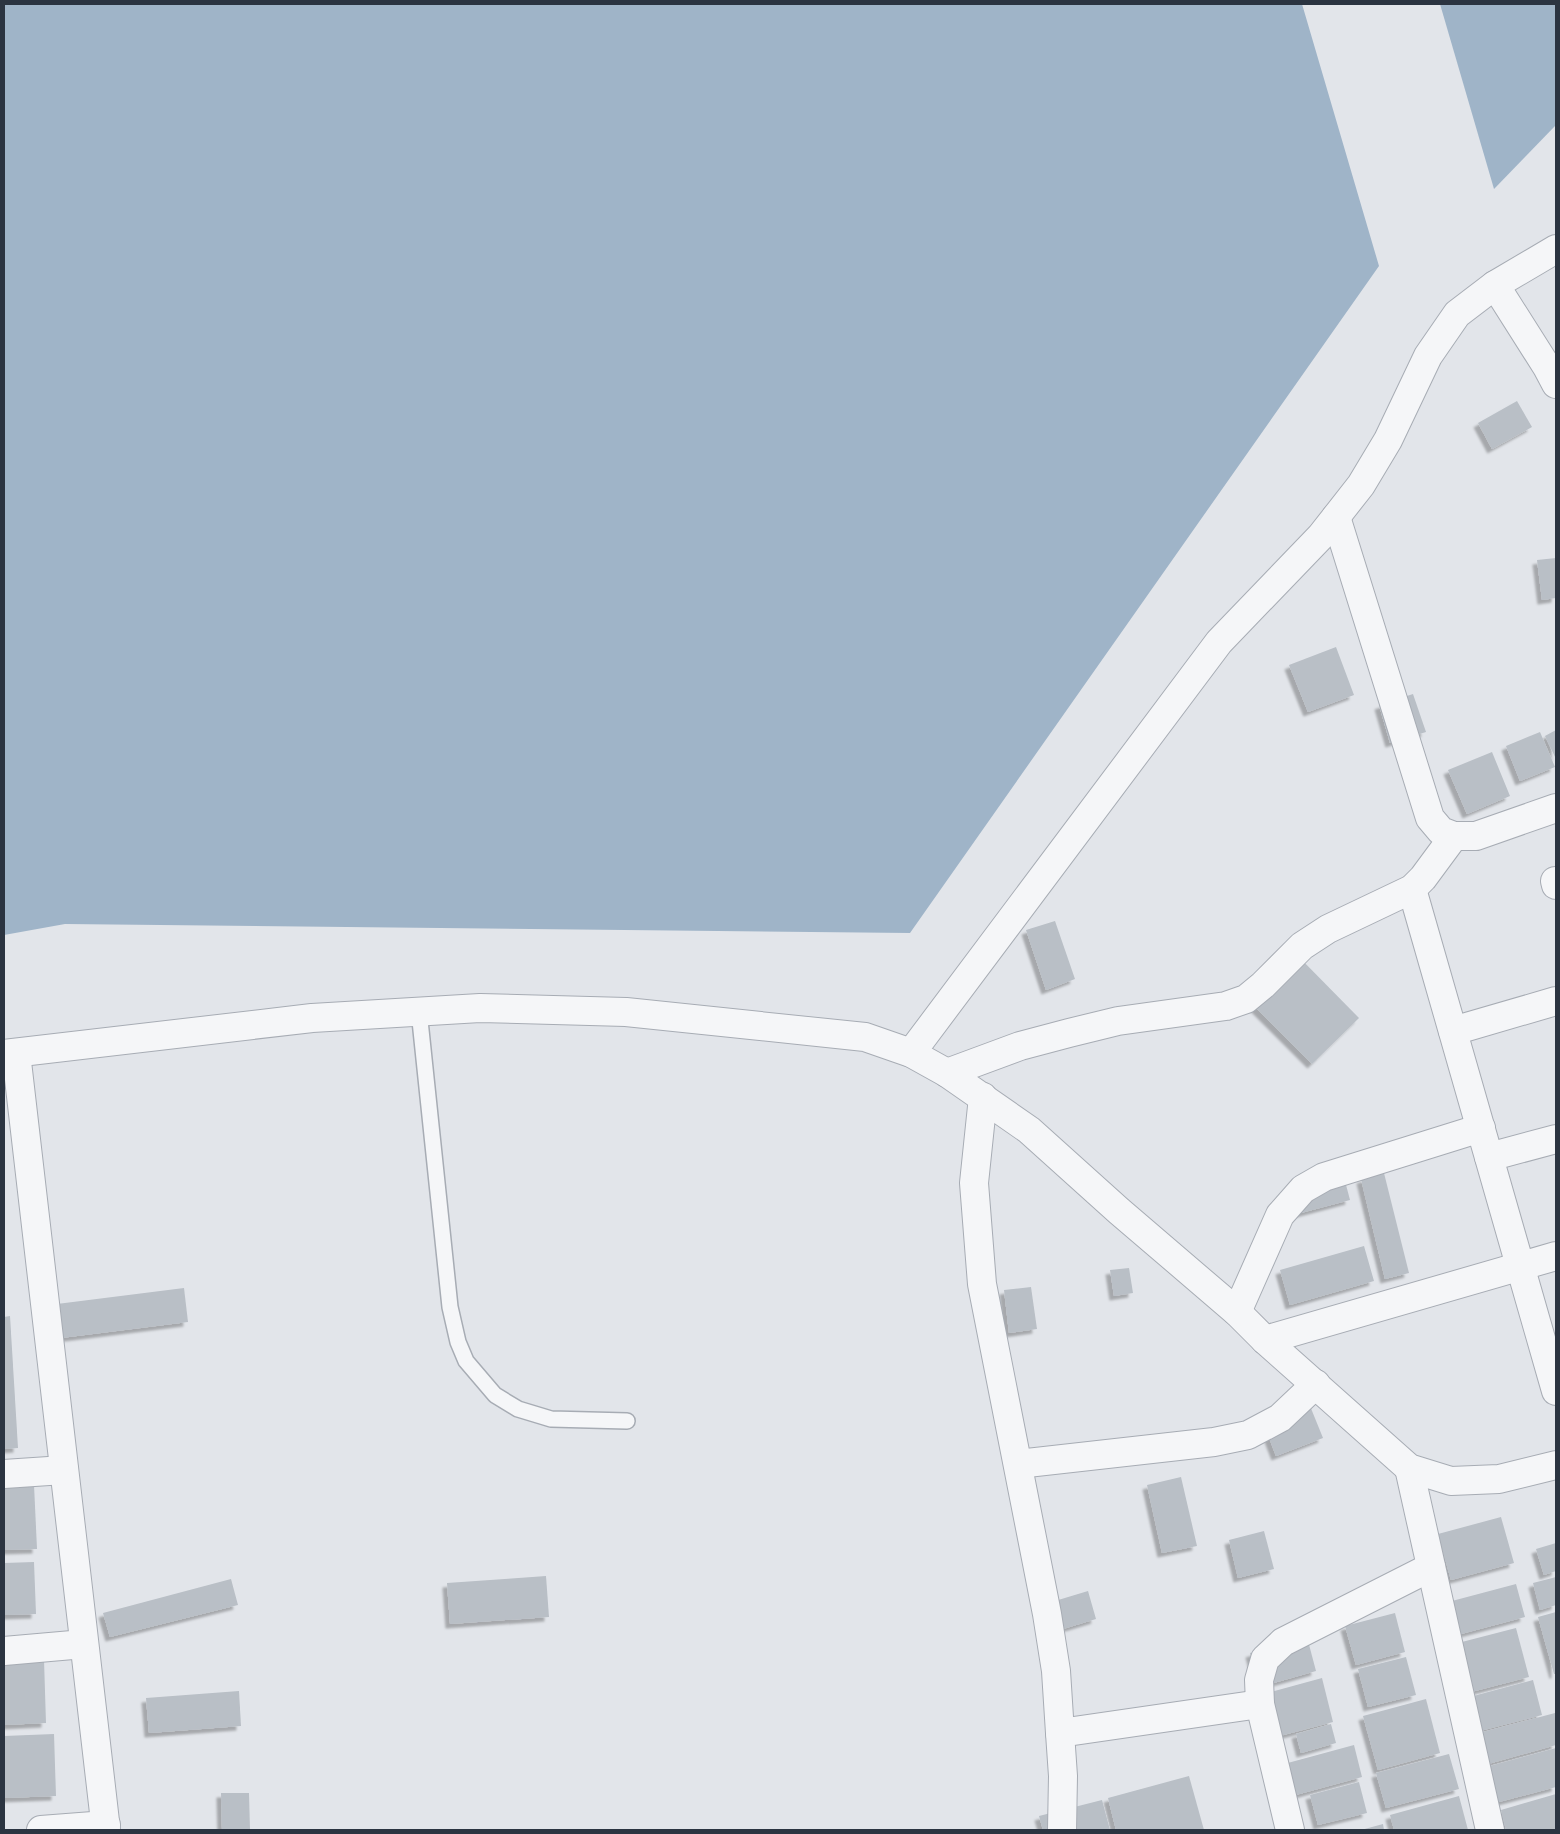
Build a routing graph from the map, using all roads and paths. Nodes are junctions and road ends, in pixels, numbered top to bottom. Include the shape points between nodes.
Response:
1 (1556, 249) edge
2 (1495, 286) junction
3 (1556, 384) edge
4 (1336, 517) junction
5 (1556, 808) edge
6 (1454, 836) junction
7 (1412, 889) junction
8 (1556, 1001) edge
9 (419, 1011) junction
10 (1453, 1031) junction
11 (911, 1053) junction
12 (10, 1054) edge
13 (947, 1074) junction
14 (983, 1097) junction
15 (1481, 1128) junction
16 (1556, 1139) edge
17 (1489, 1157) junction
18 (1556, 1256) edge
19 (1521, 1266) junction
20 (1237, 1312) junction
21 (1265, 1340) junction
22 (1316, 1384) junction
23 (1556, 1391) edge
24 (627, 1421) dead end
25 (1018, 1464) junction
26 (1556, 1465) edge
27 (1409, 1468) junction
28 (64, 1470) junction
29 (4, 1474) edge
30 (1431, 1567) junction
31 (84, 1644) junction
32 (4, 1651) edge
33 (1260, 1704) junction
34 (1060, 1733) junction
35 (106, 1827) edge
36 (41, 1830) edge
37 (1062, 1830) edge
38 (1290, 1830) edge
39 (1490, 1830) edge

1 - 2 street
2 - 3 street
2 - 4 street via 1457,314 1428,356 1388,440 1361,485
4 - 6 street via 1430,818 1441,831
4 - 11 street via 1219,642
5 - 6 street via 1476,836
6 - 7 street
7 - 10 street
7 - 13 street via 1328,929 1302,946 1246,999 1226,1006 1118,1021 1069,1033 1020,1046
8 - 10 street
9 - 11 street via 480,1008 626,1012 865,1037
9 - 12 street via 312,1018
9 - 24 lane via 450,1307 466,1361 495,1395 518,1409 551,1419
10 - 15 street
11 - 13 street
12 - 28 street
13 - 14 street
14 - 20 street via 1029,1130
14 - 25 street via 974,1183 977,1234 982,1284
15 - 17 street
15 - 20 street via 1324,1177 1303,1189 1280,1215
16 - 17 street
17 - 19 street
18 - 19 street
19 - 21 street
19 - 23 street
20 - 21 street
21 - 22 street
22 - 25 street via 1280,1418 1248,1434 1214,1442
22 - 27 street
25 - 34 street via 1056,1671
26 - 27 street via 1499,1479 1451,1481
27 - 30 street
28 - 29 street
28 - 31 street
30 - 33 street via 1282,1642 1265,1659 1258,1680
30 - 39 street
31 - 32 street
31 - 35 street
33 - 34 street
33 - 38 street
34 - 37 street
35 - 36 street

